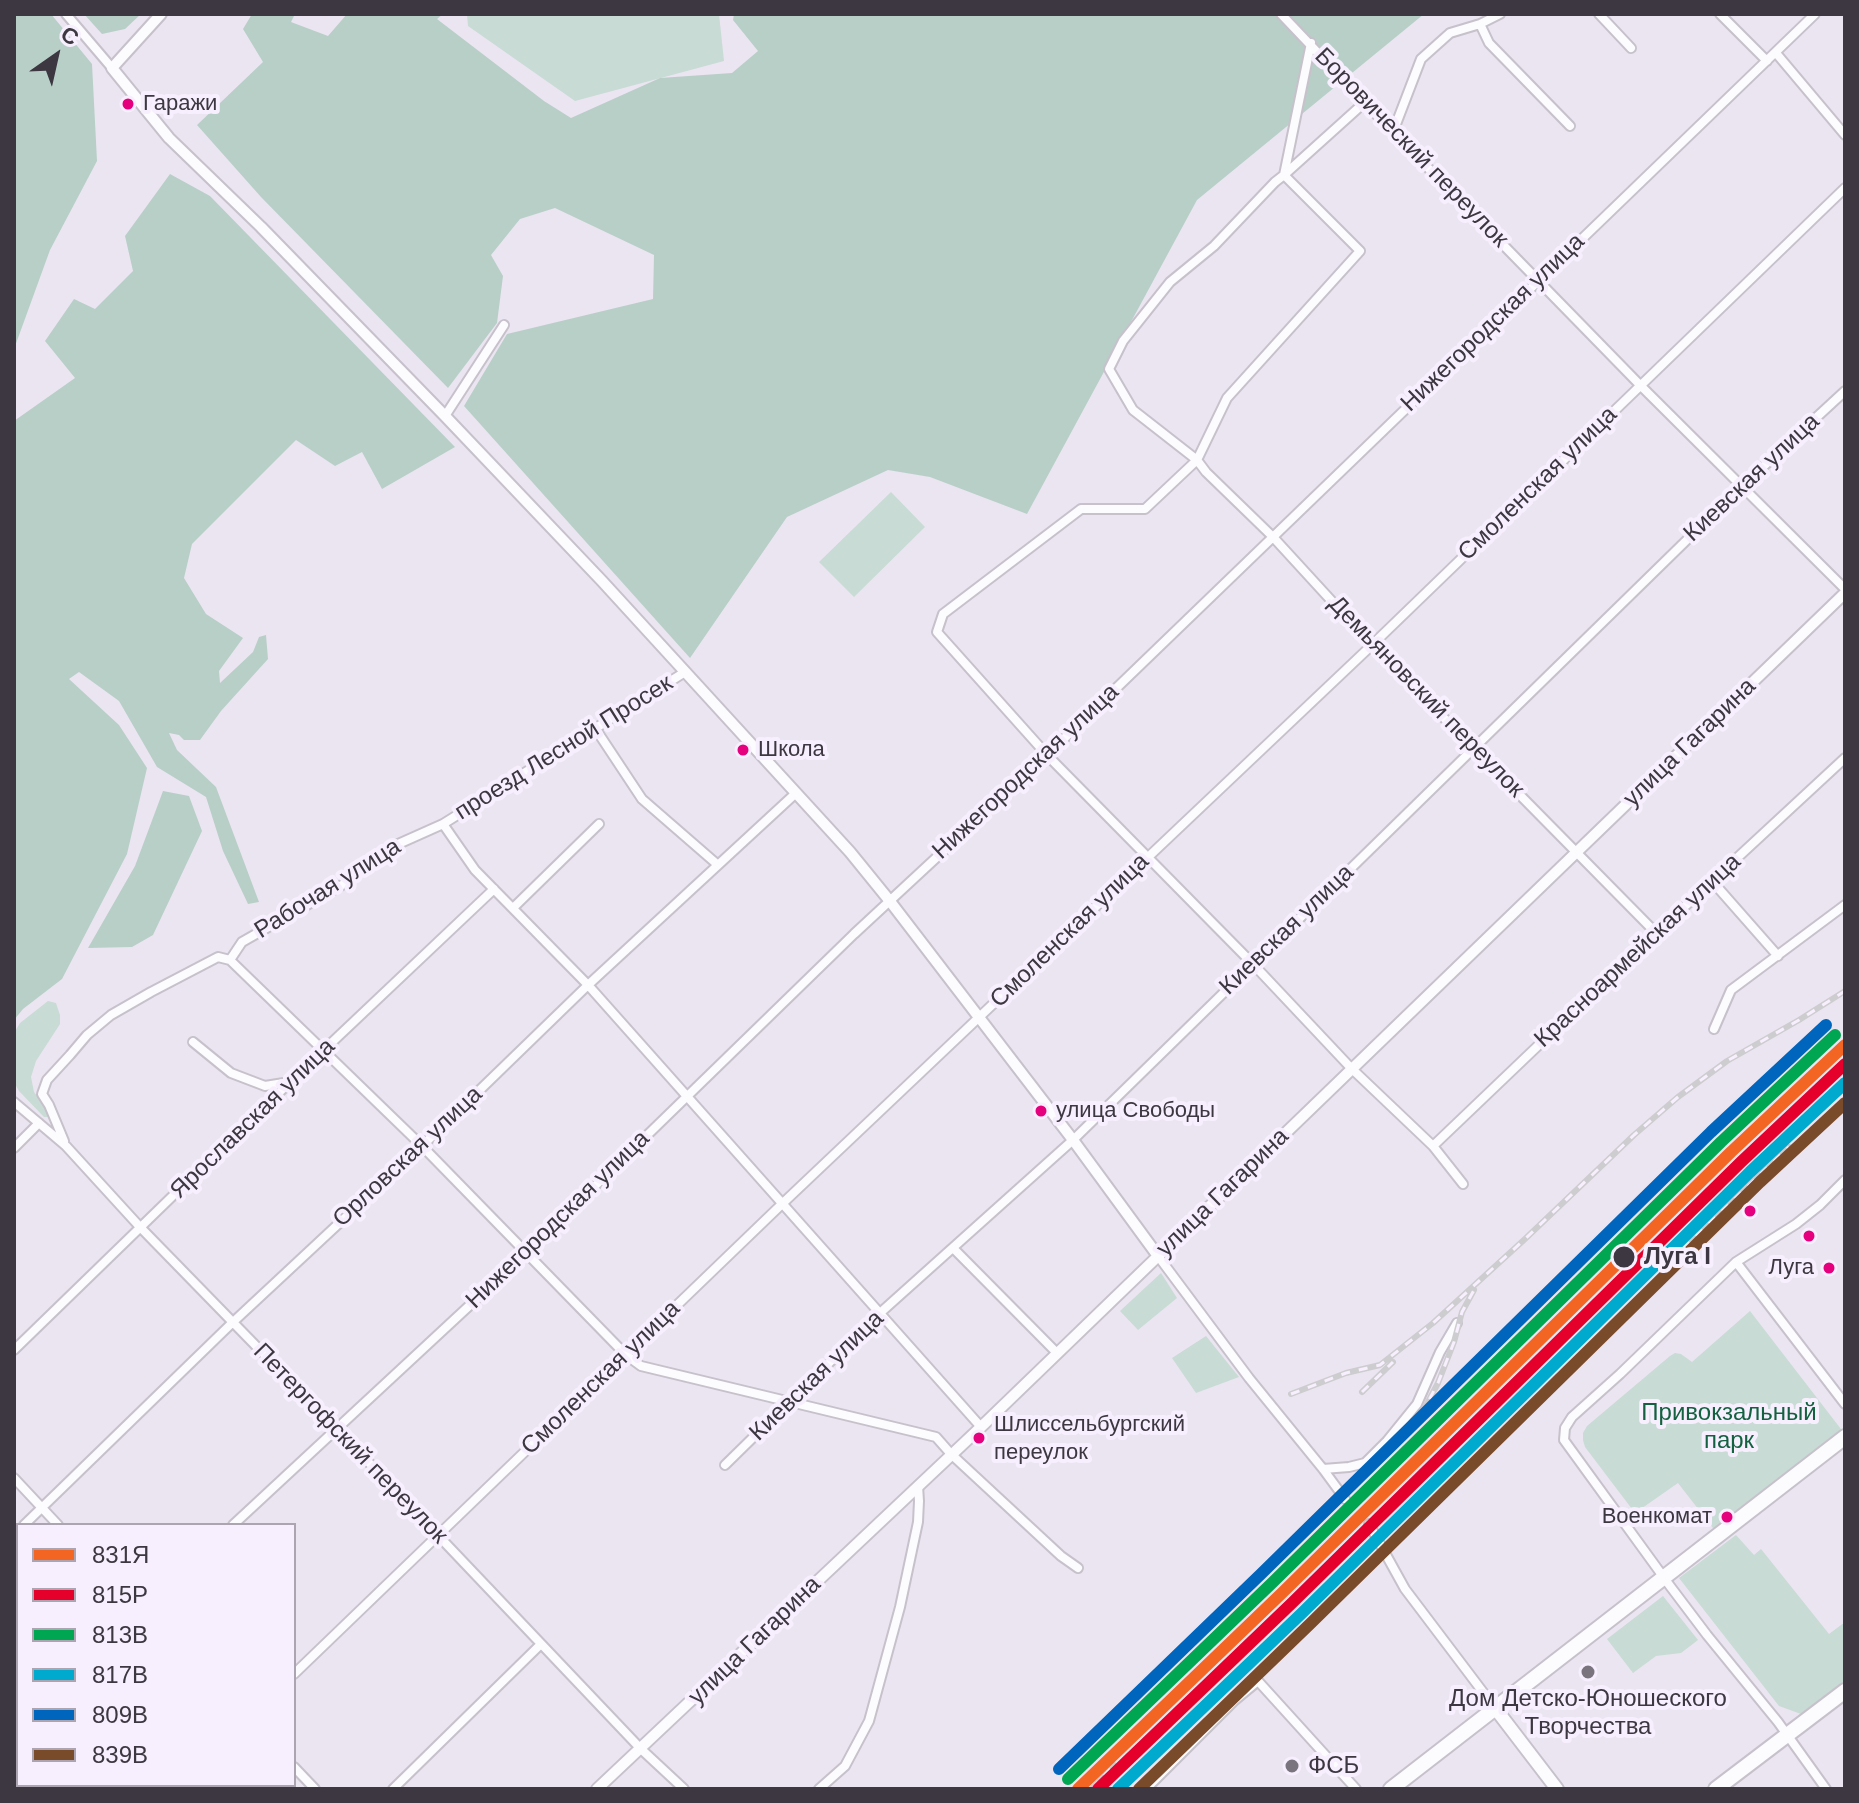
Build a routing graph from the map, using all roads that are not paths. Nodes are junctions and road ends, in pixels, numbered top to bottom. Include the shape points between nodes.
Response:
1 (66, 14) edge
2 (161, 14) edge
3 (1281, 14) edge
4 (1500, 14) edge
5 (1599, 14) edge
6 (1720, 14) edge
7 (1815, 14) edge
8 (1480, 24) junction
9 (1311, 43) junction
10 (1631, 48) dead end
11 (1776, 53) junction
12 (1767, 61) junction
13 (112, 68) junction
14 (1365, 102) junction
15 (1570, 126) dead end
16 (1393, 132) junction
17 (1845, 135) edge
18 (1284, 175) junction
19 (1845, 188) edge
20 (1537, 280) junction
21 (504, 325) dead end
22 (1640, 385) junction
23 (1845, 391) edge
24 (445, 416) junction
25 (1197, 460) junction
26 (1741, 487) junction
27 (1273, 537) junction
28 (1845, 591) edge
29 (1372, 645) junction
30 (685, 672) junction
31 (595, 728) junction
32 (1474, 747) junction
33 (1047, 755) junction
34 (1845, 758) edge
35 (796, 793) junction
36 (443, 824) junction
37 (599, 824) dead end
38 (1577, 852) junction
39 (1147, 858) junction
40 (718, 865) junction
41 (1712, 881) junction
42 (494, 889) junction
43 (889, 900) junction
44 (1845, 905) edge
45 (513, 908) junction
46 (1656, 933) junction
47 (1778, 956) junction
48 (230, 960) junction
49 (1253, 964) junction
50 (588, 985) junction
51 (979, 1018) junction
52 (1714, 1029) dead end
53 (193, 1042) dead end
54 (324, 1051) junction
55 (1351, 1068) junction
56 (290, 1082) junction
57 (686, 1095) junction
58 (14, 1102) edge
59 (39, 1123) junction
60 (1073, 1140) junction
61 (66, 1146) junction
62 (422, 1146) junction
63 (1433, 1146) junction
64 (14, 1148) edge
65 (1845, 1180) edge
66 (1463, 1184) dead end
67 (783, 1203) junction
68 (140, 1227) junction
69 (953, 1248) junction
70 (525, 1254) junction
71 (1158, 1256) junction
72 (1736, 1262) junction
73 (880, 1313) junction
74 (232, 1323) junction
75 (1457, 1323) dead end
76 (14, 1350) edge
77 (1057, 1353) junction
78 (626, 1355) junction
79 (790, 1402) junction
80 (1845, 1404) edge
81 (981, 1427) junction
82 (337, 1429) junction
83 (1845, 1437) edge
84 (951, 1454) junction
85 (725, 1465) dead end
86 (1323, 1469) junction
87 (14, 1478) edge
88 (918, 1486) junction
89 (1345, 1499) dead end
90 (42, 1508) junction
91 (26, 1523) edge
92 (56, 1523) edge
93 (235, 1523) edge
94 (1369, 1524) dead end
95 (437, 1534) junction
96 (1078, 1568) dead end
97 (1664, 1577) junction
98 (541, 1644) junction
99 (296, 1672) edge
100 (1845, 1691) edge
101 (1495, 1708) junction
102 (1788, 1735) junction
103 (641, 1749) junction
104 (296, 1769) edge
105 (315, 1789) edge
106 (393, 1789) edge
107 (597, 1789) edge
108 (684, 1789) edge
109 (819, 1789) edge
110 (1146, 1789) edge
111 (1356, 1789) edge
112 (1391, 1789) edge
113 (1557, 1789) edge
114 (1716, 1789) edge
115 (1826, 1789) edge

1 - 13 street
2 - 13 street
3 - 9 street, Боровический переулок
4 - 8 street
5 - 10 street
6 - 12 street
7 - 11 street, Нижегородская улица
8 - 15 street via 1489,43
8 - 16 street via 1450,33 1421,59
9 - 14 street, Боровический переулок
9 - 18 street
11 - 12 street, Нижегородская улица
11 - 17 street
12 - 20 street, Нижегородская улица
13 - 24 street via 169,138
14 - 16 street, Боровический переулок
14 - 18 street
16 - 20 street, Боровический переулок
18 - 25 street via 1360,251 1227,398
18 - 25 street, Демьяновский переулок via 1170,282 1123,341 1109,369 1133,410
19 - 22 street, Смоленская улица
20 - 22 street, Боровический переулок
20 - 27 street, Нижегородская улица
21 - 24 street
22 - 26 street, Боровический переулок
22 - 29 street, Смоленская улица
23 - 26 street, Киевская улица
24 - 30 street
25 - 27 street, Демьяновский переулок
25 - 33 street via 1145,509 1081,509 943,614 937,632
26 - 28 street, Боровический переулок
26 - 32 street, Киевская улица
27 - 29 street, Демьяновский переулок
27 - 33 street, Нижегородская улица
28 - 38 street, улица Гагарина
29 - 32 street, Демьяновский переулок
29 - 39 street, Смоленская улица
30 - 31 street, проезд Лесной Просек
30 - 35 street
31 - 36 street, проезд Лесной Просек
31 - 40 street via 642,799
32 - 38 street, Демьяновский переулок
32 - 49 street, Киевская улица
33 - 39 street
33 - 43 street, Нижегородская улица
34 - 41 street, Красноармейская улица
35 - 40 street, Орловская улица
35 - 43 street
36 - 42 street
36 - 48 street, Рабочая улица via 387,849 342,885 242,942
37 - 45 street
38 - 46 street, Демьяновский переулок
38 - 55 street, улица Гагарина
39 - 49 street
39 - 51 street, Смоленская улица
40 - 50 street, Орловская улица
41 - 46 street, Красноармейская улица
41 - 47 street
42 - 45 street
42 - 54 street, Ярославская улица
43 - 51 street
43 - 57 street, Нижегородская улица
44 - 47 street
45 - 50 street
46 - 63 street, Красноармейская улица
47 - 52 street via 1731,990
48 - 54 street
48 - 61 street, Рабочая улица via 218,957 111,1015 47,1080 42,1094
49 - 55 street
49 - 60 street, Киевская улица
50 - 57 street
50 - 62 street, Орловская улица
51 - 60 street
51 - 67 street, Смоленская улица
53 - 56 street via 231,1073 265,1086
54 - 56 street, Ярославская улица
54 - 62 street
55 - 63 street
55 - 71 street, улица Гагарина
56 - 68 street, Ярославская улица
57 - 67 street
57 - 70 street, Нижегородская улица
58 - 59 street, Петергофский переулок
59 - 61 street, Петергофский переулок
59 - 64 street
60 - 69 street, Киевская улица
60 - 71 street
61 - 68 street, Петергофский переулок
62 - 70 street
62 - 74 street, Орловская улица
63 - 66 street
65 - 72 street via 1796,1224
67 - 73 street
67 - 78 street, Смоленская улица
68 - 74 street, Петергофский переулок
68 - 76 street, Ярославская улица
69 - 73 street, Киевская улица
69 - 77 street
70 - 78 street
70 - 82 street, Нижегородская улица
71 - 77 street, улица Гагарина
71 - 86 street
72 - 80 street
72 - 97 street via 1565,1428 1564,1440
73 - 79 street, Киевская улица
73 - 81 street
74 - 82 street, Петергофский переулок
74 - 90 street, Орловская улица
75 - 86 street via 1417,1404 1387,1441 1365,1463
77 - 81 street, улица Гагарина
78 - 79 street via 641,1366
78 - 95 street, Смоленская улица
79 - 84 street via 936,1437
79 - 85 street, Киевская улица
81 - 84 street, улица Гагарина
82 - 93 street, Нижегородская улица
82 - 95 street, Петергофский переулок
83 - 97 main road
84 - 88 street, улица Гагарина
84 - 96 street
86 - 89 street
87 - 90 street
88 - 103 street, улица Гагарина
88 - 109 street via 918,1522 869,1721 845,1766
90 - 91 street, Орловская улица
90 - 92 street
94 - 101 street via 1405,1589
95 - 98 street, Петергофский переулок
95 - 99 street, Смоленская улица
97 - 101 main road
97 - 102 street
98 - 103 street, Петергофский переулок
98 - 106 street
100 - 102 main road
101 - 112 main road
101 - 113 main road
102 - 114 main road
102 - 115 street
103 - 107 street, улица Гагарина
103 - 108 street, Петергофский переулок
104 - 105 street
110 - 111 street via 1258,1681

